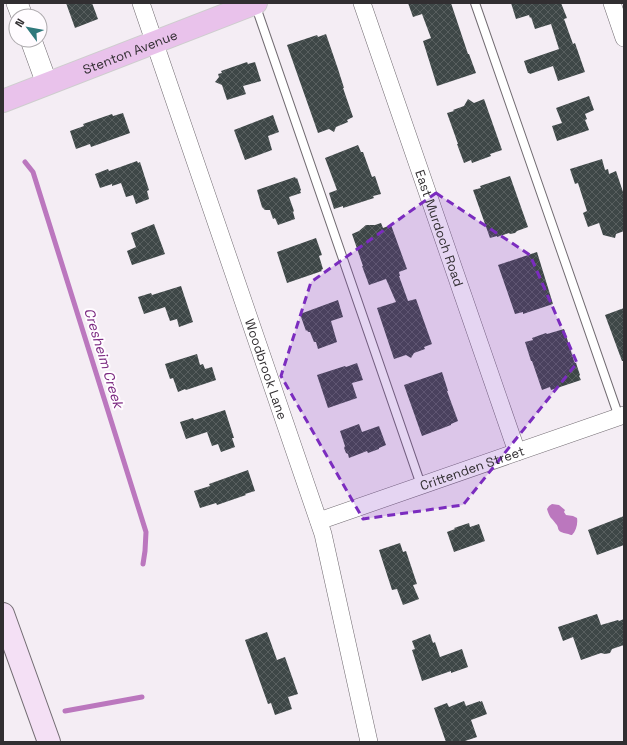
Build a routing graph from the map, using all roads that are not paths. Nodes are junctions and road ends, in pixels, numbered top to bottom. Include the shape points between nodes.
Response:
1 (141, 3) edge
2 (362, 3) edge
3 (475, 3) edge
4 (612, 3) edge
5 (252, 4) edge
6 (624, 38) edge
7 (155, 43) junction
8 (34, 48) edge
9 (47, 84) junction
10 (3, 101) edge
11 (621, 416) edge
12 (517, 452) junction
13 (421, 485) junction
14 (319, 521) junction
15 (3, 614) edge
16 (49, 742) edge
17 (369, 742) edge

1 - 7 street, Woodbrook Lane
2 - 12 street, East Murdoch Road
3 - 11 lane
4 - 6 street
5 - 7 main road, Stenton Avenue
5 - 13 lane
7 - 9 main road, Stenton Avenue
7 - 14 street, Woodbrook Lane
8 - 9 street
9 - 10 main road, Stenton Avenue
11 - 12 street, Crittenden Street
12 - 13 street, Crittenden Street
13 - 14 street, Crittenden Street
14 - 17 street, Woodbrook Lane
15 - 16 main road

